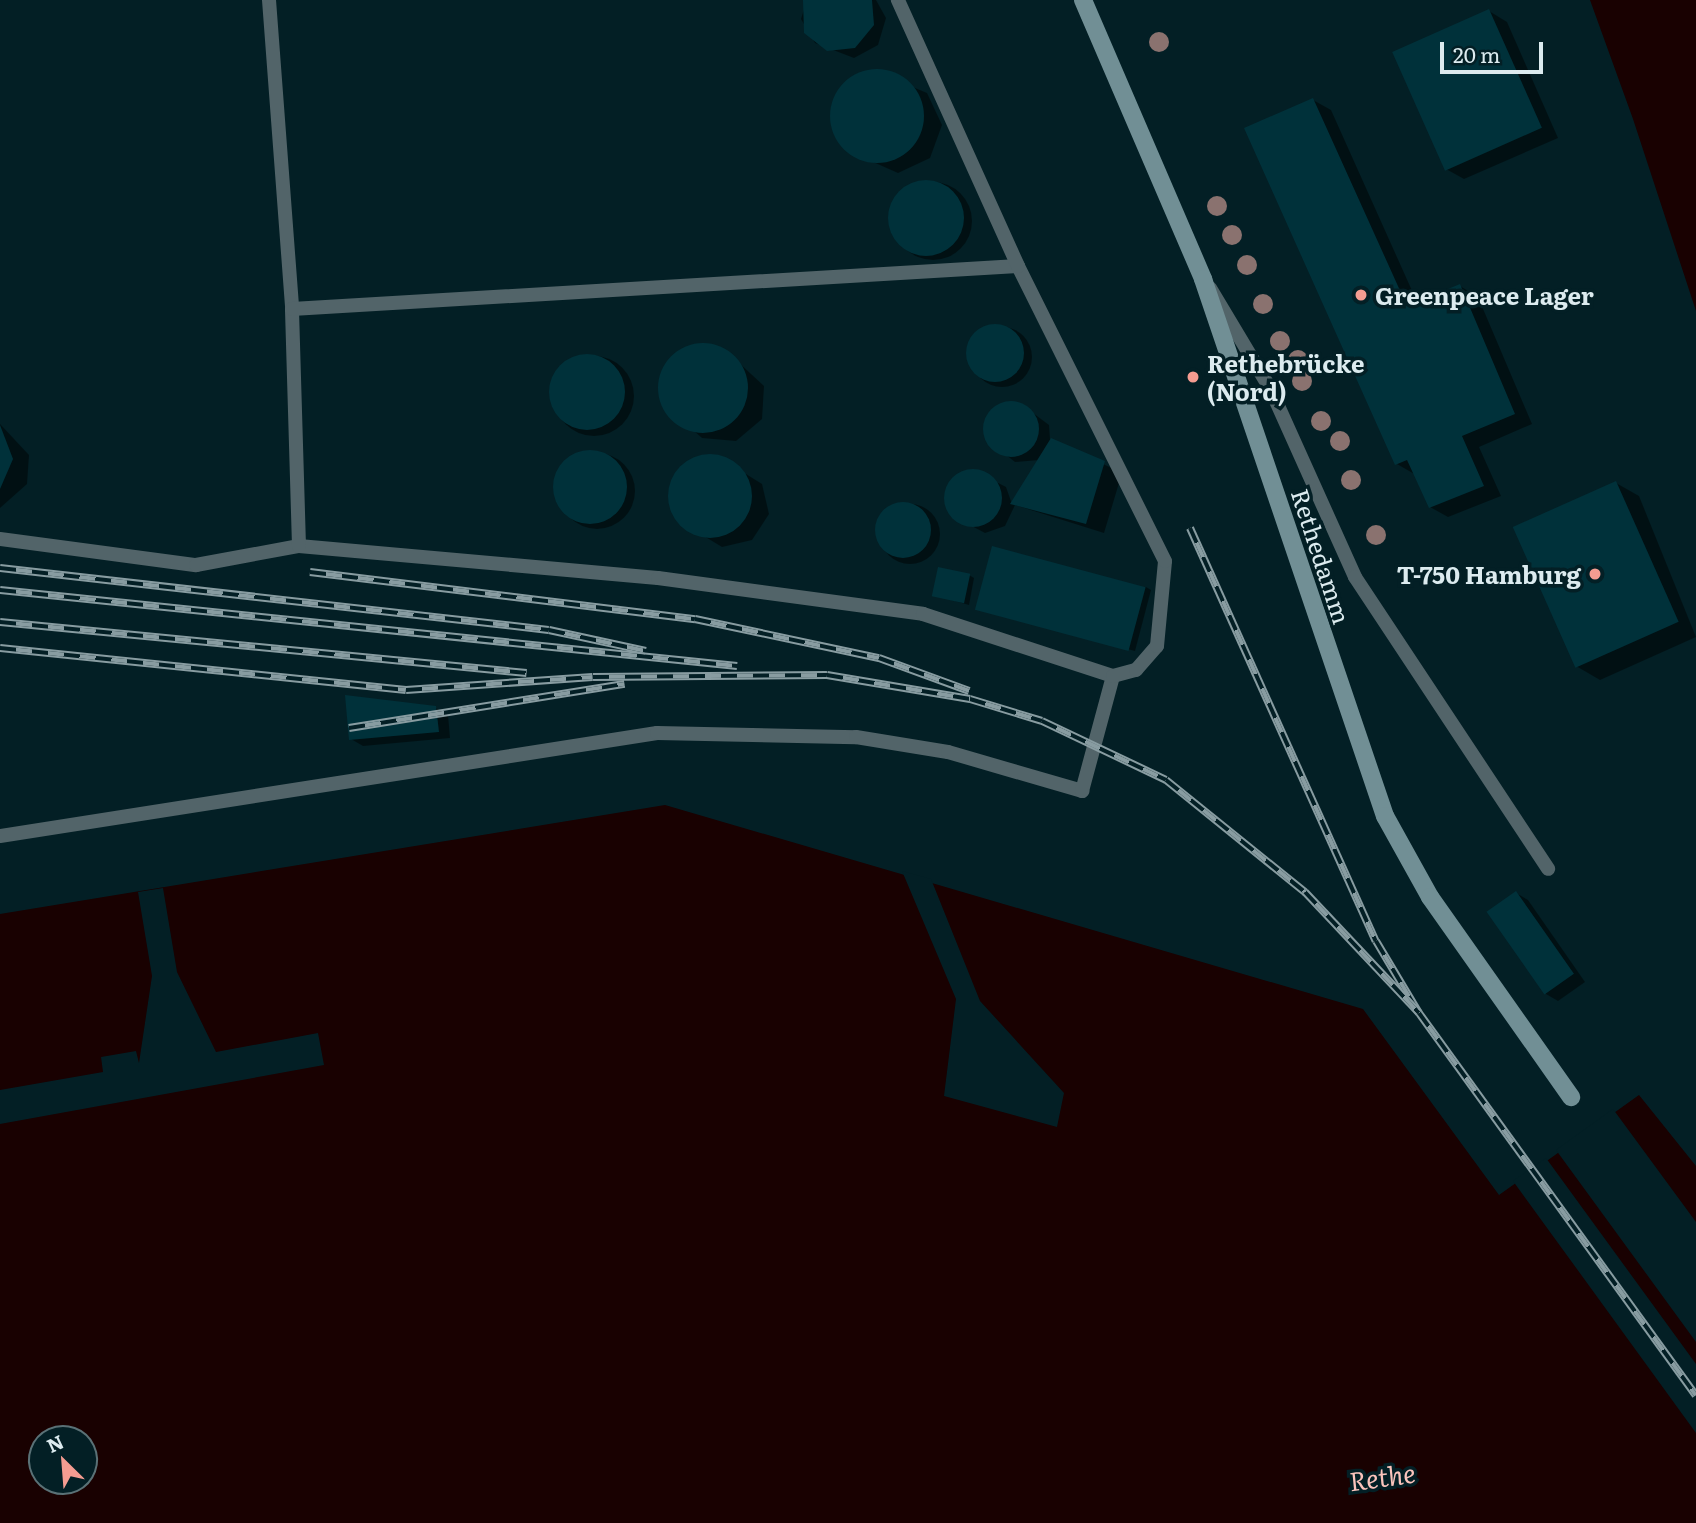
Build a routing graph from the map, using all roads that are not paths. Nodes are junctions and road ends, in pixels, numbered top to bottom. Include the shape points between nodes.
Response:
1 (269, 0) edge
2 (898, 0) edge
3 (1083, 0) edge
4 (1018, 266) junction
5 (1203, 279) junction
6 (292, 309) junction
7 (0, 539) edge
8 (299, 546) junction
9 (1113, 676) junction
10 (0, 836) edge
11 (1548, 869) dead end
12 (1571, 1097) dead end

1 - 6 lane
2 - 4 lane
3 - 5 main road, Rethedamm
4 - 6 lane
4 - 9 lane via 1165,561 1157,646 1136,670
5 - 11 lane via 1271,390 1355,577
5 - 12 main road, Rethedamm via 1385,816 1430,897
6 - 8 lane
7 - 8 lane via 196,565
8 - 9 lane via 659,578 923,614
9 - 10 lane via 1082,791 948,752 856,737 657,733

